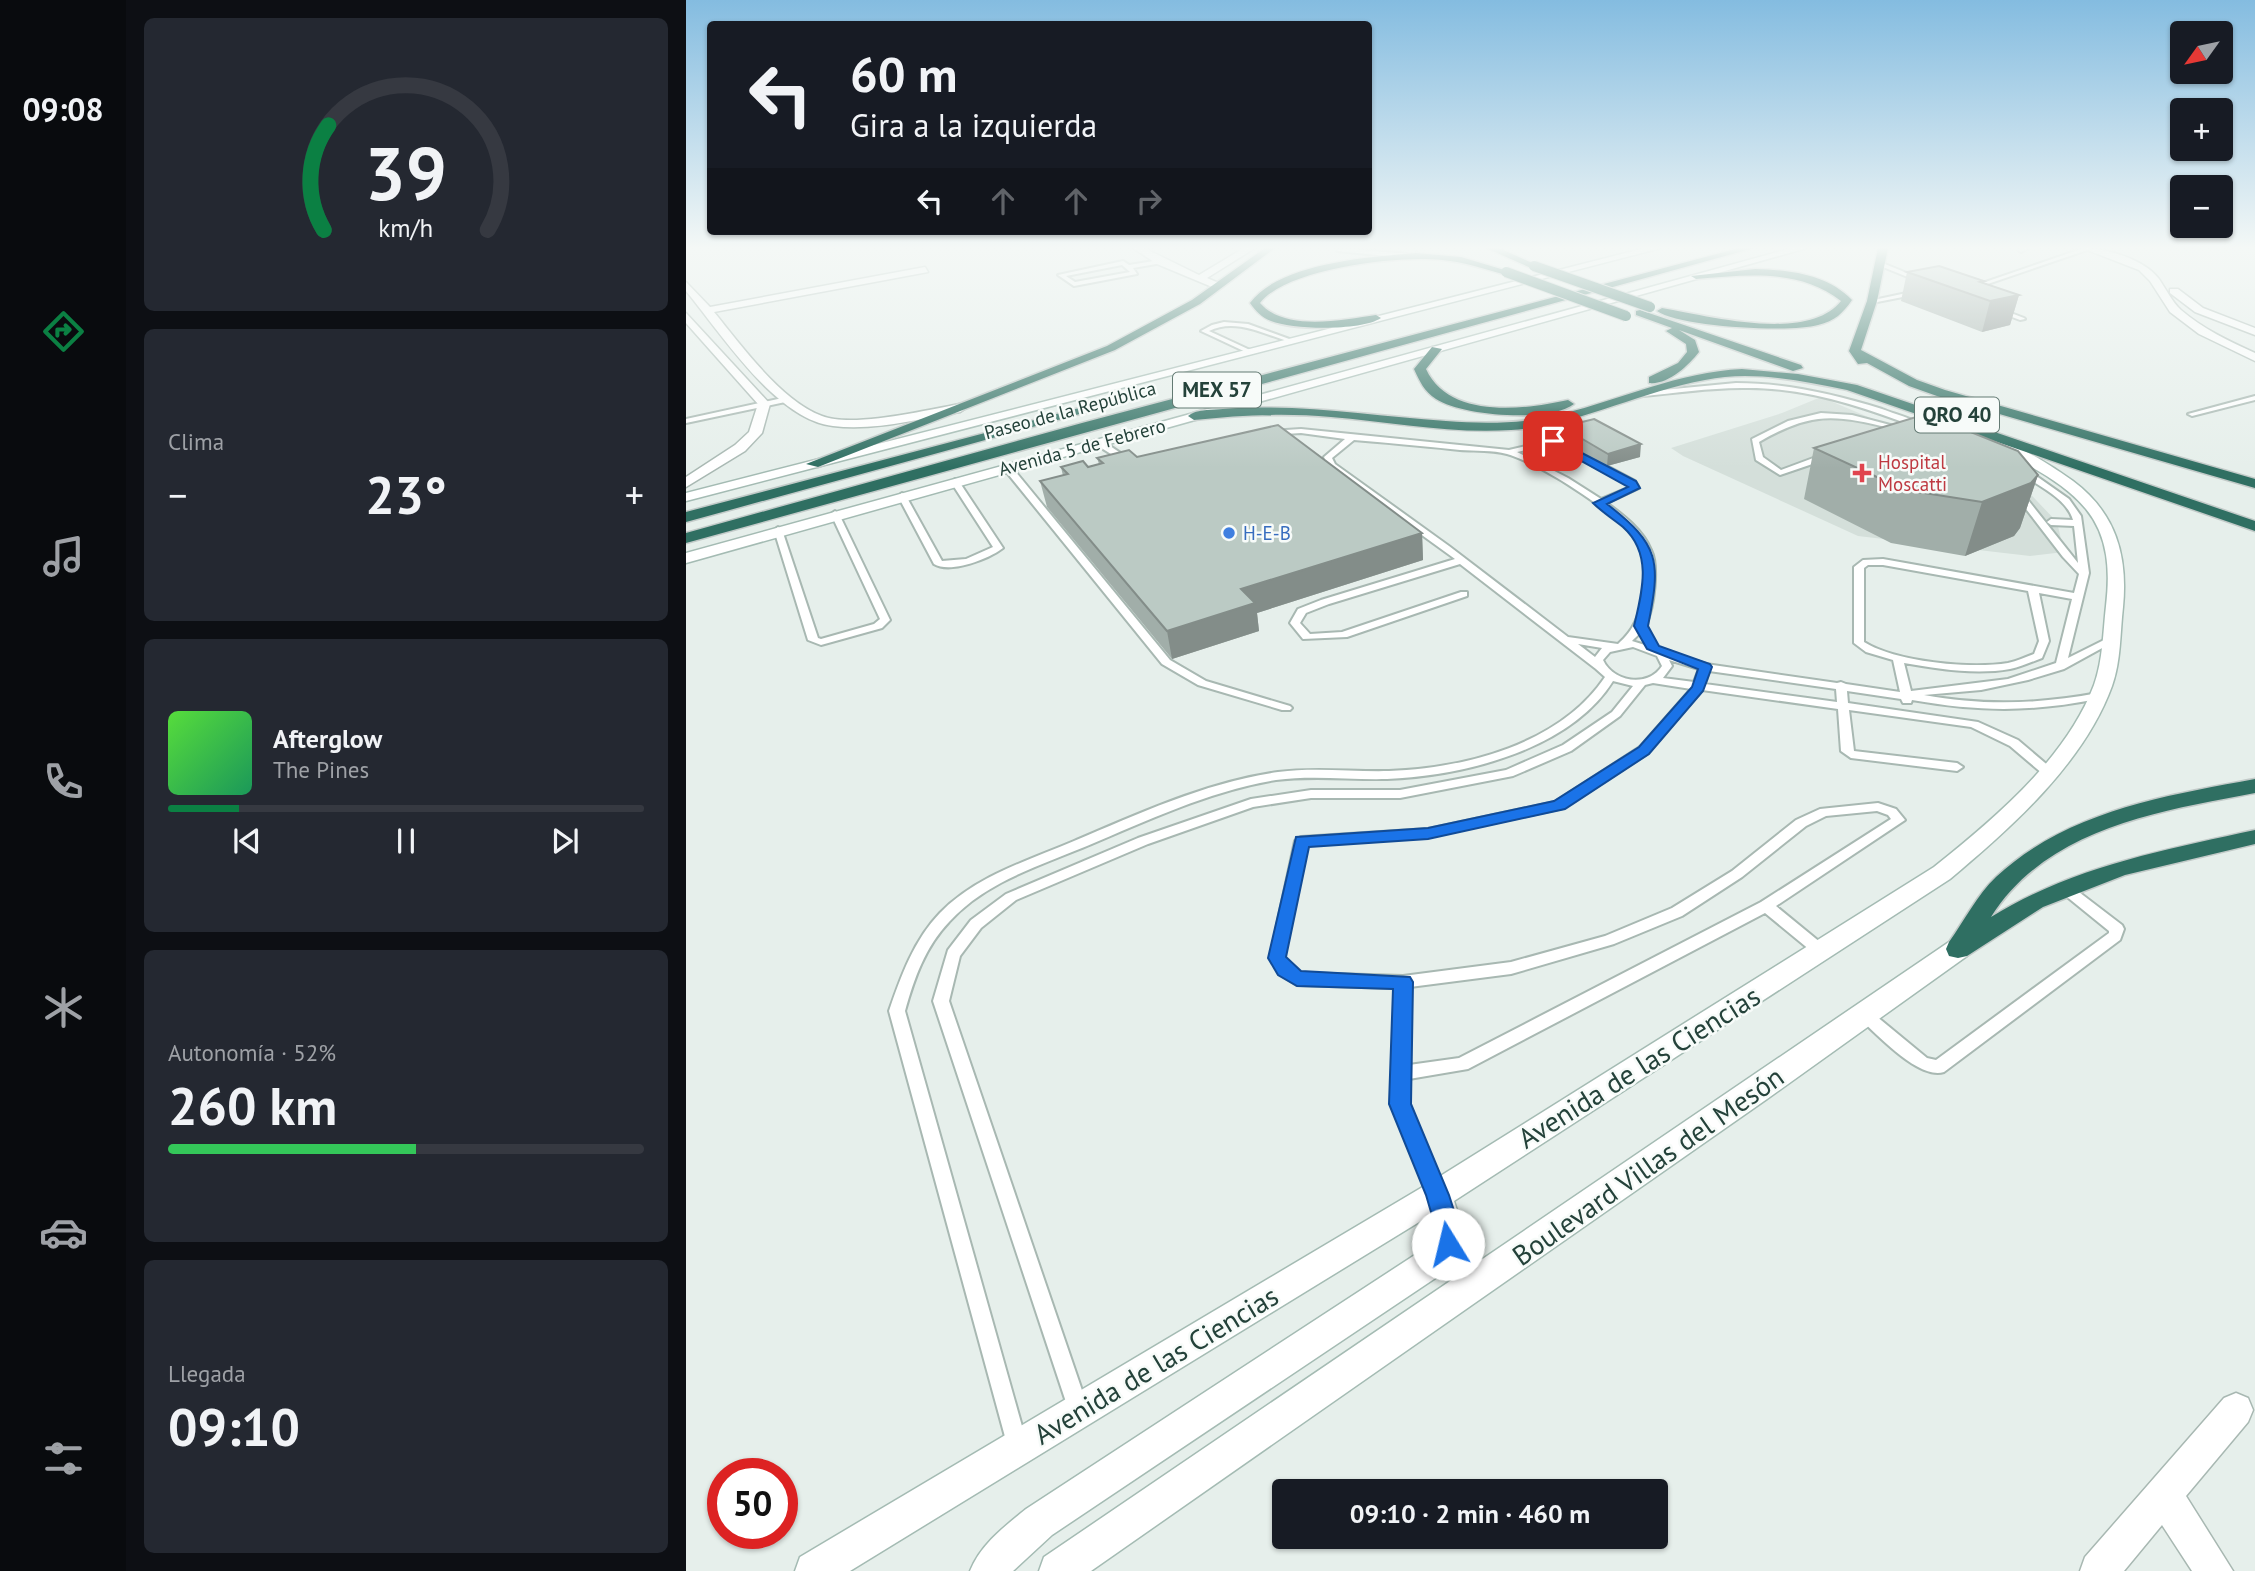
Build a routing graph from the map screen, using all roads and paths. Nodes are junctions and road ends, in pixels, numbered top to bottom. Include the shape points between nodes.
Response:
1 (691, 321) edge
2 (718, 321) edge
3 (1162, 321) edge
4 (1291, 321) edge
5 (1340, 321) edge
6 (1363, 321) edge
7 (1429, 321) edge
8 (1477, 321) edge
9 (1535, 321) edge
10 (1643, 321) edge
11 (1679, 321) edge
12 (1683, 321) edge
13 (1721, 321) edge
14 (1811, 321) edge
15 (1865, 321) edge
16 (2189, 321) edge
17 (2228, 321) edge
18 (1670, 330) junction
19 (2255, 332) edge
20 (1289, 340) junction
21 (1437, 349) junction
22 (1248, 351) junction
23 (1855, 351) junction
24 (2255, 358) edge
25 (1251, 368) dead end
26 (1797, 368) junction
27 (1853, 388) junction
28 (1642, 394) junction
29 (787, 398) junction
30 (2255, 398) edge
31 (1117, 403) dead end
32 (764, 404) junction
33 (1927, 405) junction
34 (960, 408) junction
35 (1912, 409) junction
36 (2192, 414) dead end
37 (1194, 416) junction
38 (1896, 416) junction
39 (686, 421) edge
40 (1891, 426) junction
41 (1935, 429) junction
42 (1263, 435) edge
43 (1881, 435) edge
44 (1352, 437) junction
45 (1098, 442) junction
46 (1509, 452) junction
47 (1839, 452) edge
48 (1143, 463) edge
49 (813, 464) junction
50 (2016, 466) edge
51 (1007, 467) junction
52 (688, 479) edge
53 (955, 482) junction
54 (2010, 484) edge
55 (2255, 484) edge
56 (768, 494) junction
57 (902, 496) junction
58 (686, 497) edge
59 (1599, 503) junction
60 (2015, 507) edge
61 (686, 511) edge
62 (835, 514) junction
63 (2037, 515) junction
64 (2255, 515) edge
65 (686, 517) edge
66 (2052, 522) dead end
67 (2078, 523) junction
68 (2255, 527) edge
69 (778, 530) junction
70 (686, 538) edge
71 (686, 558) edge
72 (1462, 560) junction
73 (2084, 573) junction
74 (2032, 590) junction
75 (1464, 594) dead end
76 (2077, 597) junction
77 (1641, 626) junction
78 (1563, 640) junction
79 (2110, 641) junction
80 (1619, 645) junction
81 (1657, 651) junction
82 (1898, 658) junction
83 (1600, 666) junction
84 (1705, 667) junction
85 (2060, 667) junction
86 (1611, 676) junction
87 (1647, 681) junction
88 (1841, 685) junction
89 (1698, 688) junction
90 (2098, 695) junction
91 (1905, 696) junction
92 (1844, 707) junction
93 (1286, 708) dead end
94 (1912, 714) junction
95 (1491, 756) junction
96 (1957, 766) dead end
97 (2048, 771) junction
98 (1315, 773) junction
99 (1509, 773) junction
100 (2255, 786) edge
101 (1311, 794) junction
102 (2255, 837) edge
103 (2066, 889) junction
104 (1766, 906) junction
105 (1958, 949) junction
106 (1821, 951) junction
107 (1403, 982) junction
108 (1865, 1015) junction
109 (1403, 1073) junction
110 (1437, 1195) junction
111 (2236, 1410) dead end
112 (1079, 1412) junction
113 (1018, 1447) junction
114 (2164, 1495) junction
115 (814, 1571) edge
116 (989, 1571) edge
117 (1058, 1571) edge
118 (2099, 1571) edge
119 (2214, 1571) edge

1 - 32 main road
2 - 29 main road
3 - 34 highway via 1111,348
4 - 5 highway
6 - 20 main road
7 - 25 highway, MEX 57
8 - 70 highway, Paseo de la República / MEX 57
9 - 21 main road, Avenida 5 de Febrero
10 - 18 highway, bridge
11 - 26 highway, QRO 40
12 - 33 highway, QRO 40
13 - 14 highway via 1793,325
15 - 23 highway
16 - 24 main road
17 - 19 main road
18 - 21 highway via 1694,348 1682,365 1655,379 1534,410 1476,408 1430,391 1420,369
18 - 26 highway
20 - 22 main road
20 - 22 lane via 1236,323 1204,331
21 - 37 main road, Avenida 5 de Febrero
22 - 49 main road
23 - 33 highway via 1865,367
23 - 55 highway via 1941,393
26 - 27 highway, QRO 40
27 - 28 highway via 1747,373 1706,376
27 - 35 highway, QRO 40
28 - 37 highway via 1561,420 1488,428 1297,410
28 - 38 lane via 1765,386 1820,394
29 - 32 lane
29 - 34 main road via 817,419 846,422
30 - 36 lane
31 - 56 highway, Paseo de la República
32 - 39 lane
32 - 52 main road via 754,433 740,448
33 - 64 highway, QRO 40
34 - 49 highway
35 - 38 lane
35 - 41 highway, QRO 40
37 - 45 main road, Avenida 5 de Febrero
38 - 40 lane
38 - 41 lane
40 - 43 lane via 1891,431
40 - 47 lane via 1819,414 1755,441 1759,458 1780,473
41 - 68 highway, QRO 40
41 - 79 main road, Avenida de las Ciencias via 1997,443 2054,475 2101,517 2115,545 2117,592
42 - 44 lane via 1301,430
44 - 46 lane
44 - 72 lane via 1328,457 1331,465
45 - 48 lane via 1132,463
45 - 51 main road, Avenida 5 de Febrero
46 - 59 lane
46 - 59 lane via 1553,441 1635,488
49 - 58 main road
50 - 67 lane via 2066,501
51 - 53 main road, Avenida 5 de Febrero
51 - 93 lane via 1166,662 1202,683
53 - 57 main road, Avenida 5 de Febrero
53 - 57 lane via 998,548 988,554 939,564
54 - 63 lane
56 - 61 highway
56 - 65 highway, Paseo de la República
57 - 62 main road, Avenida 5 de Febrero
59 - 77 lane via 1630,527 1647,551 1649,587
60 - 63 lane
62 - 69 main road, Avenida 5 de Febrero
62 - 69 lane via 885,620 878,626 815,642
63 - 73 lane
66 - 67 lane
67 - 73 lane
69 - 71 main road, Avenida 5 de Febrero
72 - 75 lane via 1325,602 1302,611 1295,624 1307,637 1343,635
72 - 78 lane
73 - 76 lane
74 - 76 lane
74 - 82 lane via 2044,640 2038,656 1997,667
74 - 82 lane via 1866,562 1859,567 1859,643 1871,652
76 - 85 lane
77 - 80 lane
77 - 81 lane
78 - 80 lane
78 - 83 lane
79 - 85 lane
79 - 90 main road, Avenida de las Ciencias via 2104,685
80 - 81 lane
80 - 83 lane via 1601,654
81 - 84 lane
81 - 87 lane via 1668,666 1660,677
82 - 91 lane
83 - 86 lane
84 - 88 lane
84 - 89 lane
85 - 91 lane via 1991,685 1935,688
86 - 87 lane
86 - 95 lane via 1593,701 1549,733
87 - 89 lane
87 - 99 lane via 1616,714 1567,748
88 - 91 lane
88 - 92 lane
89 - 92 lane
89 - 107 lane via 1644,750 1559,805 1428,834 1301,841 1277,958 1285,970 1297,979
90 - 91 lane via 2045,707 2007,709
90 - 97 main road, Avenida de las Ciencias via 2087,720
91 - 94 lane
92 - 94 lane
92 - 96 lane via 1847,751 1852,754
94 - 97 lane via 1974,724 2014,743
95 - 98 lane via 1451,768 1401,774
95 - 99 lane
97 - 106 main road, Avenida de las Ciencias via 1984,840 1942,873
98 - 101 lane
98 - 113 lane via 1237,785 1136,820 1000,877 955,906 914,956 897,1010
99 - 101 lane via 1400,794
100 - 105 highway via 2119,814 2064,837 2004,884
101 - 112 lane via 1251,803 1143,841 1011,897 976,924 953,954 941,1001
102 - 103 highway via 2120,867
103 - 105 highway via 2035,901
103 - 108 lane via 2110,921 2117,929 2115,936 1938,1067 1923,1064
104 - 106 lane
104 - 107 lane via 1899,820 1878,807 1824,812 1801,823 1737,874 1677,912 1632,931 1511,968
104 - 109 lane via 1462,1064
105 - 108 main road, Boulevard Villas del Mesón
106 - 110 main road, Avenida de las Ciencias
107 - 109 lane
108 - 117 main road, Boulevard Villas del Mesón
109 - 110 lane via 1400,1104
110 - 112 main road, Avenida de las Ciencias
110 - 116 main road via 1450,1236 1435,1260 1039,1522
111 - 114 main road
112 - 113 main road, Avenida de las Ciencias
113 - 115 main road, Avenida de las Ciencias
114 - 118 main road
114 - 119 main road

